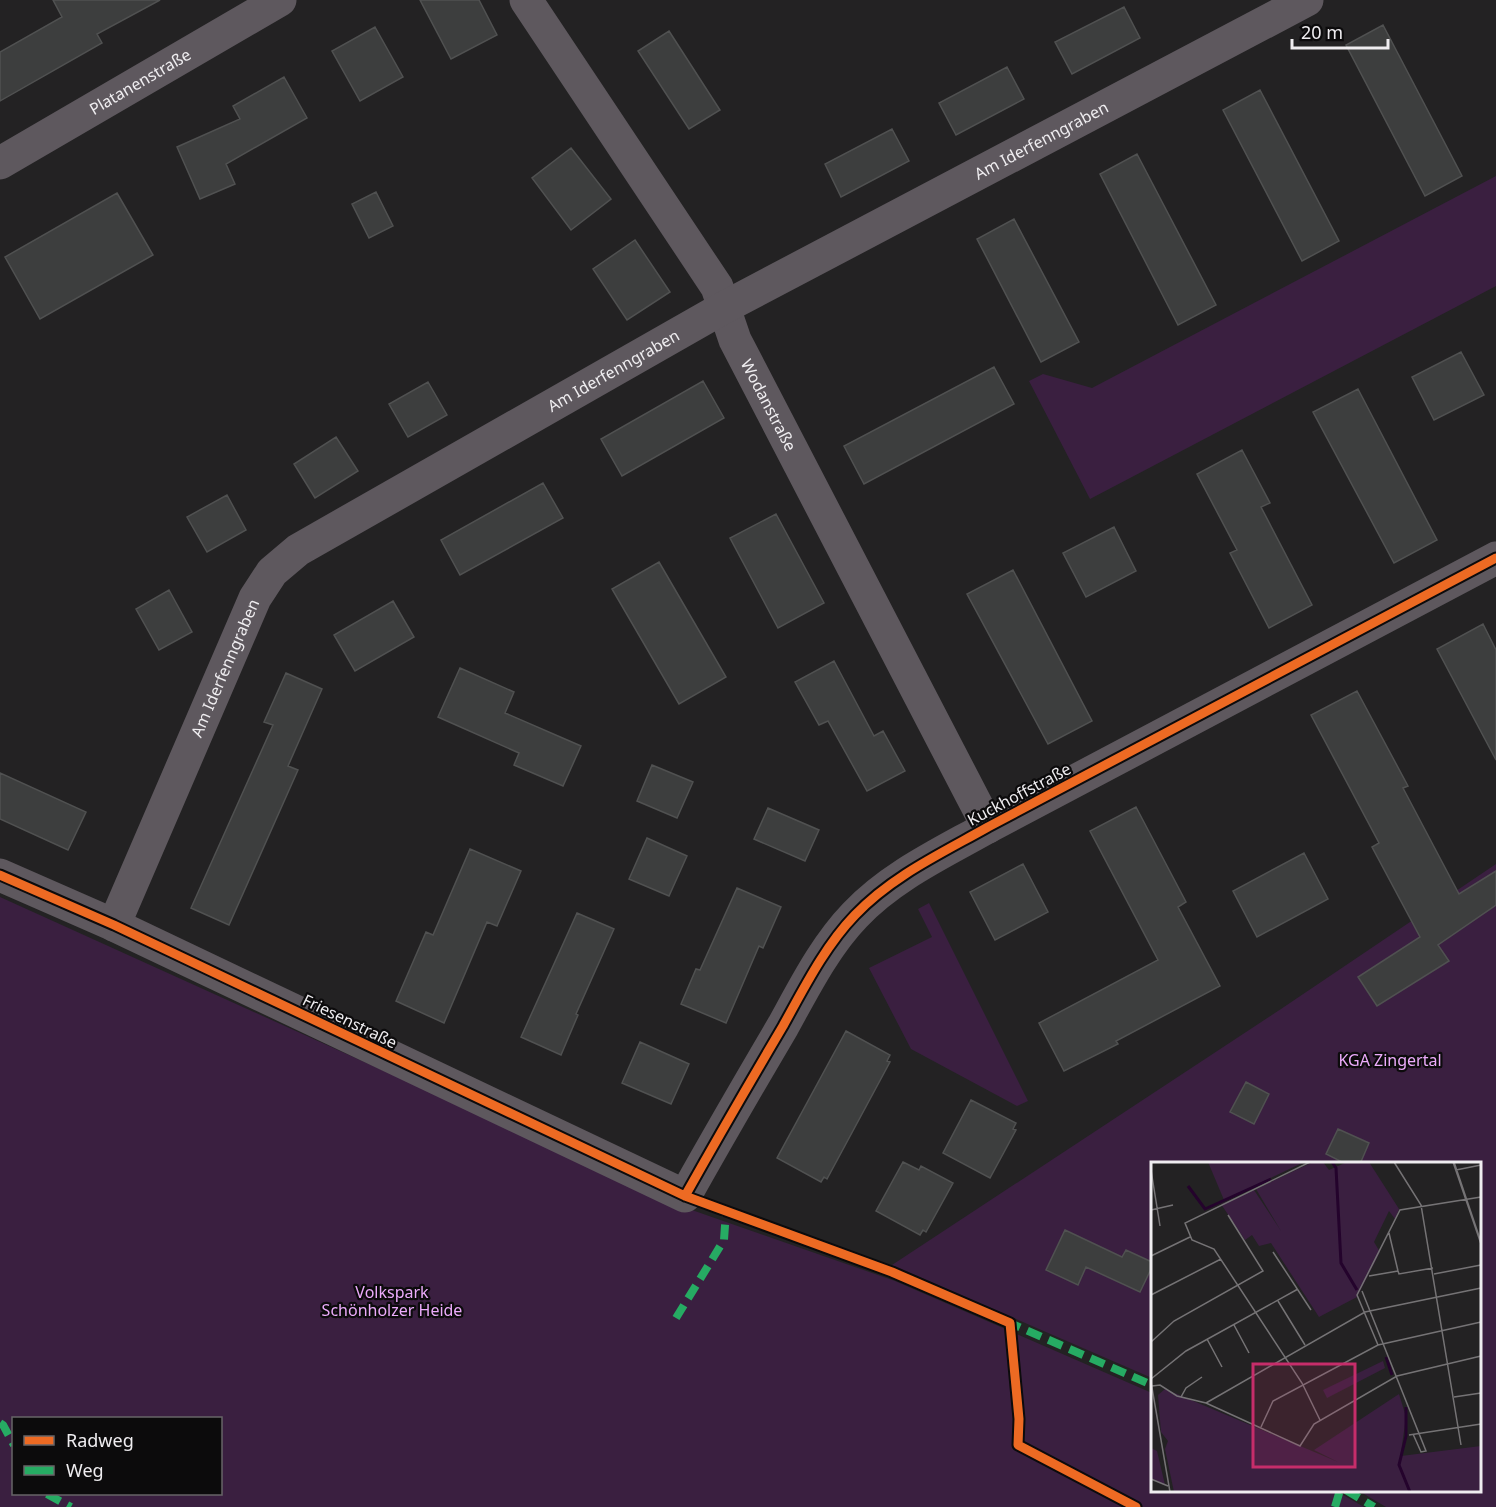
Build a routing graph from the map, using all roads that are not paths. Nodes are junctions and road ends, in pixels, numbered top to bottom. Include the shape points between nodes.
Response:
1 (280, 0) edge
2 (526, 0) edge
3 (1306, 0) edge
4 (0, 163) edge
5 (723, 308) junction
6 (1496, 558) edge
7 (988, 827) junction
8 (0, 876) edge
9 (114, 925) junction
10 (685, 1196) joint

1 - 4 street, Platanenstraße
2 - 5 street, Wodanstraße via 717,286
3 - 5 street, Am Iderfenngraben
5 - 7 street, Wodanstraße via 735,340
5 - 9 street, Am Iderfenngraben via 298,550 272,572 255,598
6 - 7 street, Kuckhoffstraße
7 - 10 street, Kuckhoffstraße via 901,878 855,915 833,941
8 - 9 street, Friesenstraße
9 - 10 street, Friesenstraße

